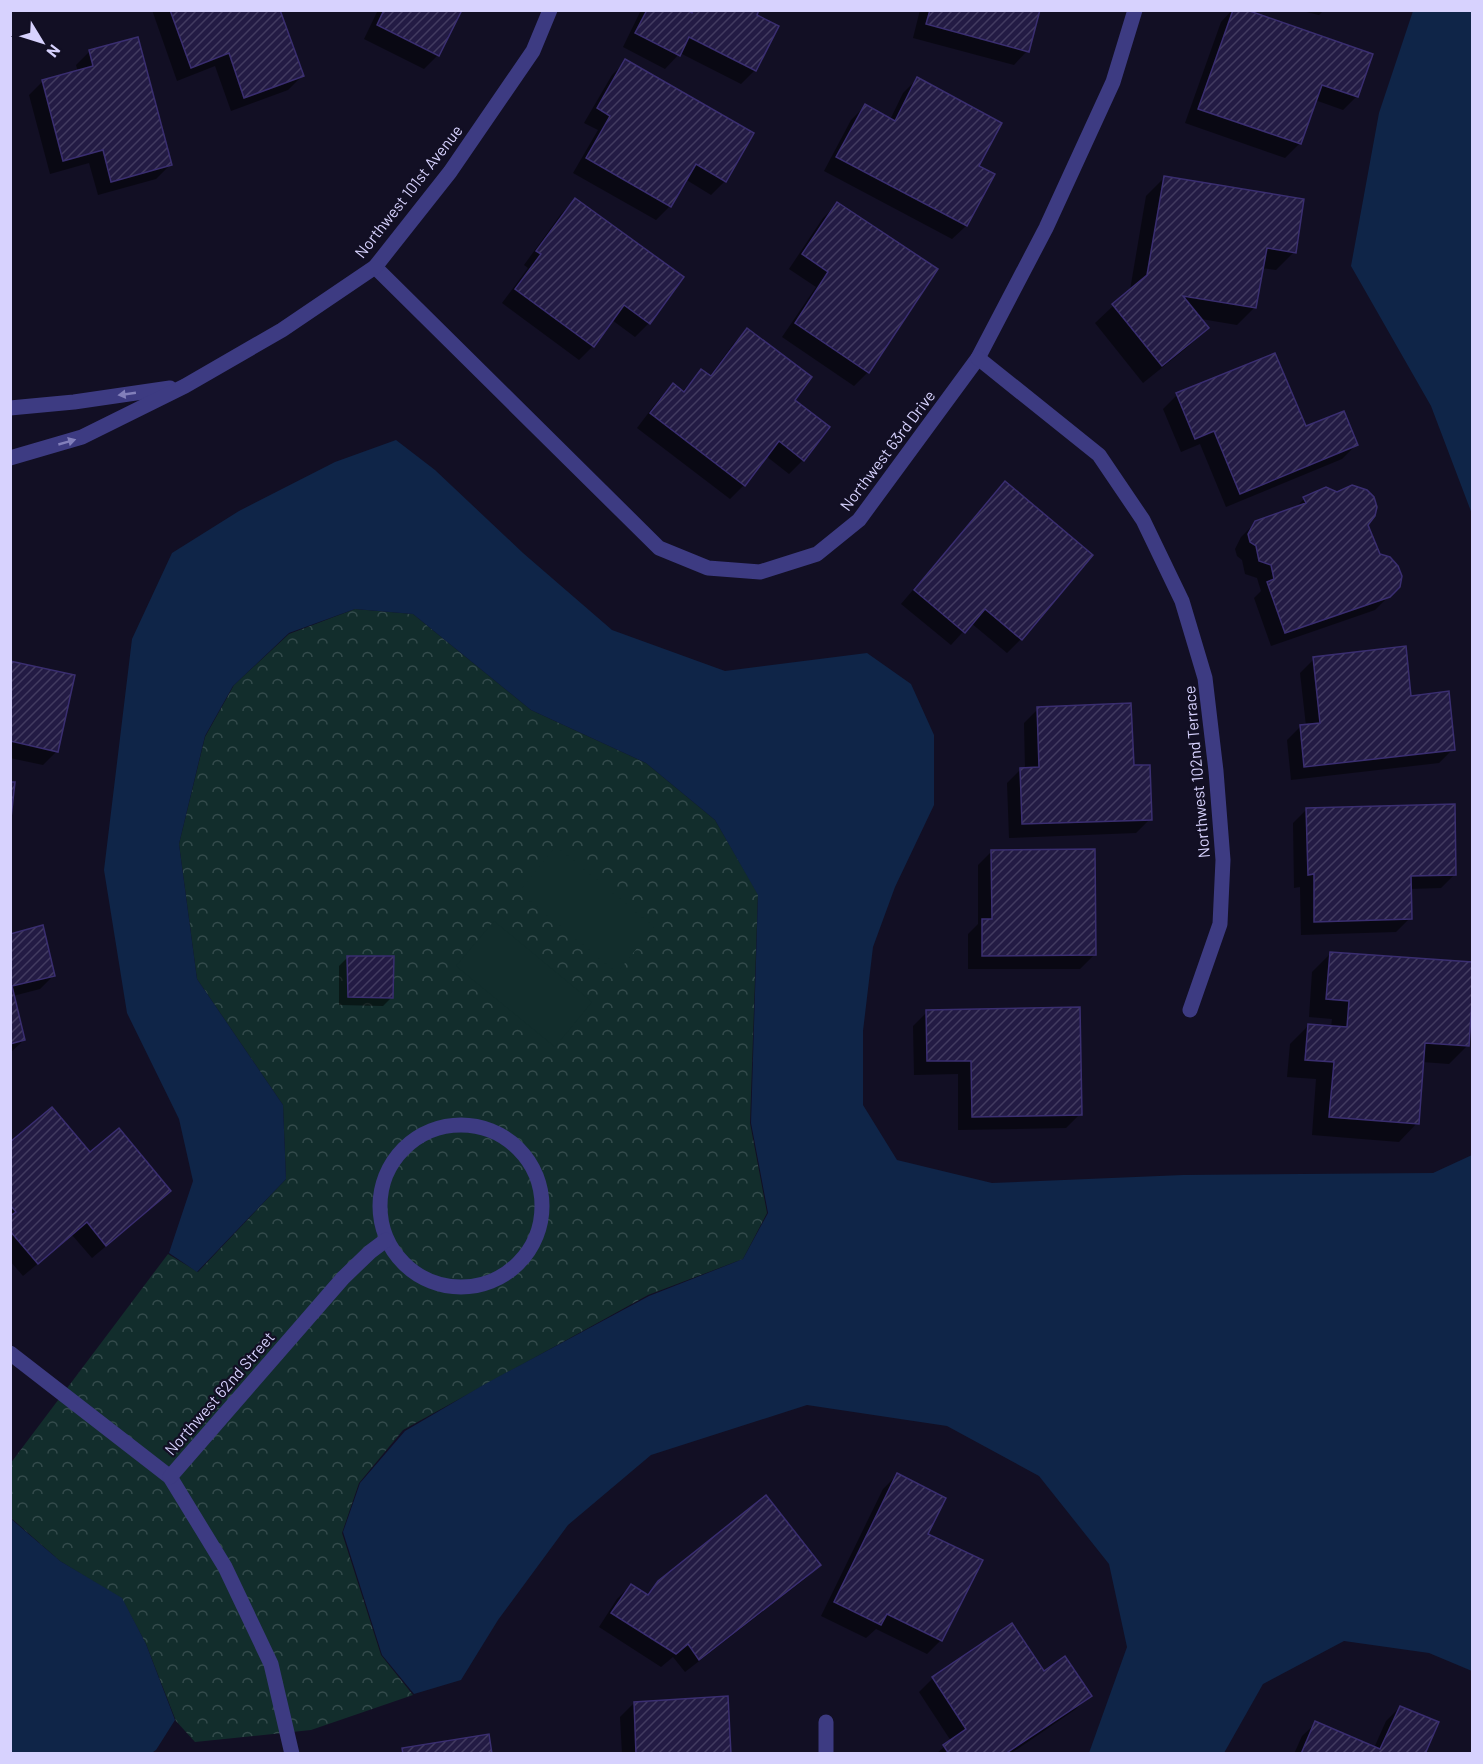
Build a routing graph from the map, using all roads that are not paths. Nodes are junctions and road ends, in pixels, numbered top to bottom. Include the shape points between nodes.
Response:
1 (550, 10) edge
2 (1135, 10) edge
3 (375, 267) junction
4 (978, 358) junction
5 (185, 386) junction
6 (10, 408) edge
7 (10, 458) edge
8 (1190, 1010) dead end
9 (386, 1240) junction
10 (10, 1353) edge
11 (170, 1477) junction
12 (826, 1722) dead end
13 (292, 1754) edge
14 (826, 1754) edge

1 - 3 street, Northwest 101st Avenue via 533,51 450,172
2 - 4 street, Northwest 63rd Drive via 1113,82 1047,228
3 - 4 street, Northwest 63rd Drive via 658,548 708,568 760,572 817,554 859,520
3 - 5 street, Northwest 101st Avenue via 282,330
4 - 8 street, Northwest 102nd Terrace via 1099,455 1143,520 1182,601 1205,678 1223,860 1220,924
5 -> 6 street, Northwest 101st Avenue
7 -> 5 street, Northwest 101st Avenue via 82,437
9 - 9 street via 403,1264 439,1285 458,1289 497,1280 527,1249 538,1224 542,1206 533,1167 521,1150 487,1127 470,1122 424,1132 405,1148 390,1170 382,1194 381,1218
9 - 11 street, Northwest 62nd Street via 335,1287
10 - 11 street, Northwest 62nd Street
11 - 13 street via 225,1567 271,1664
12 - 14 street

